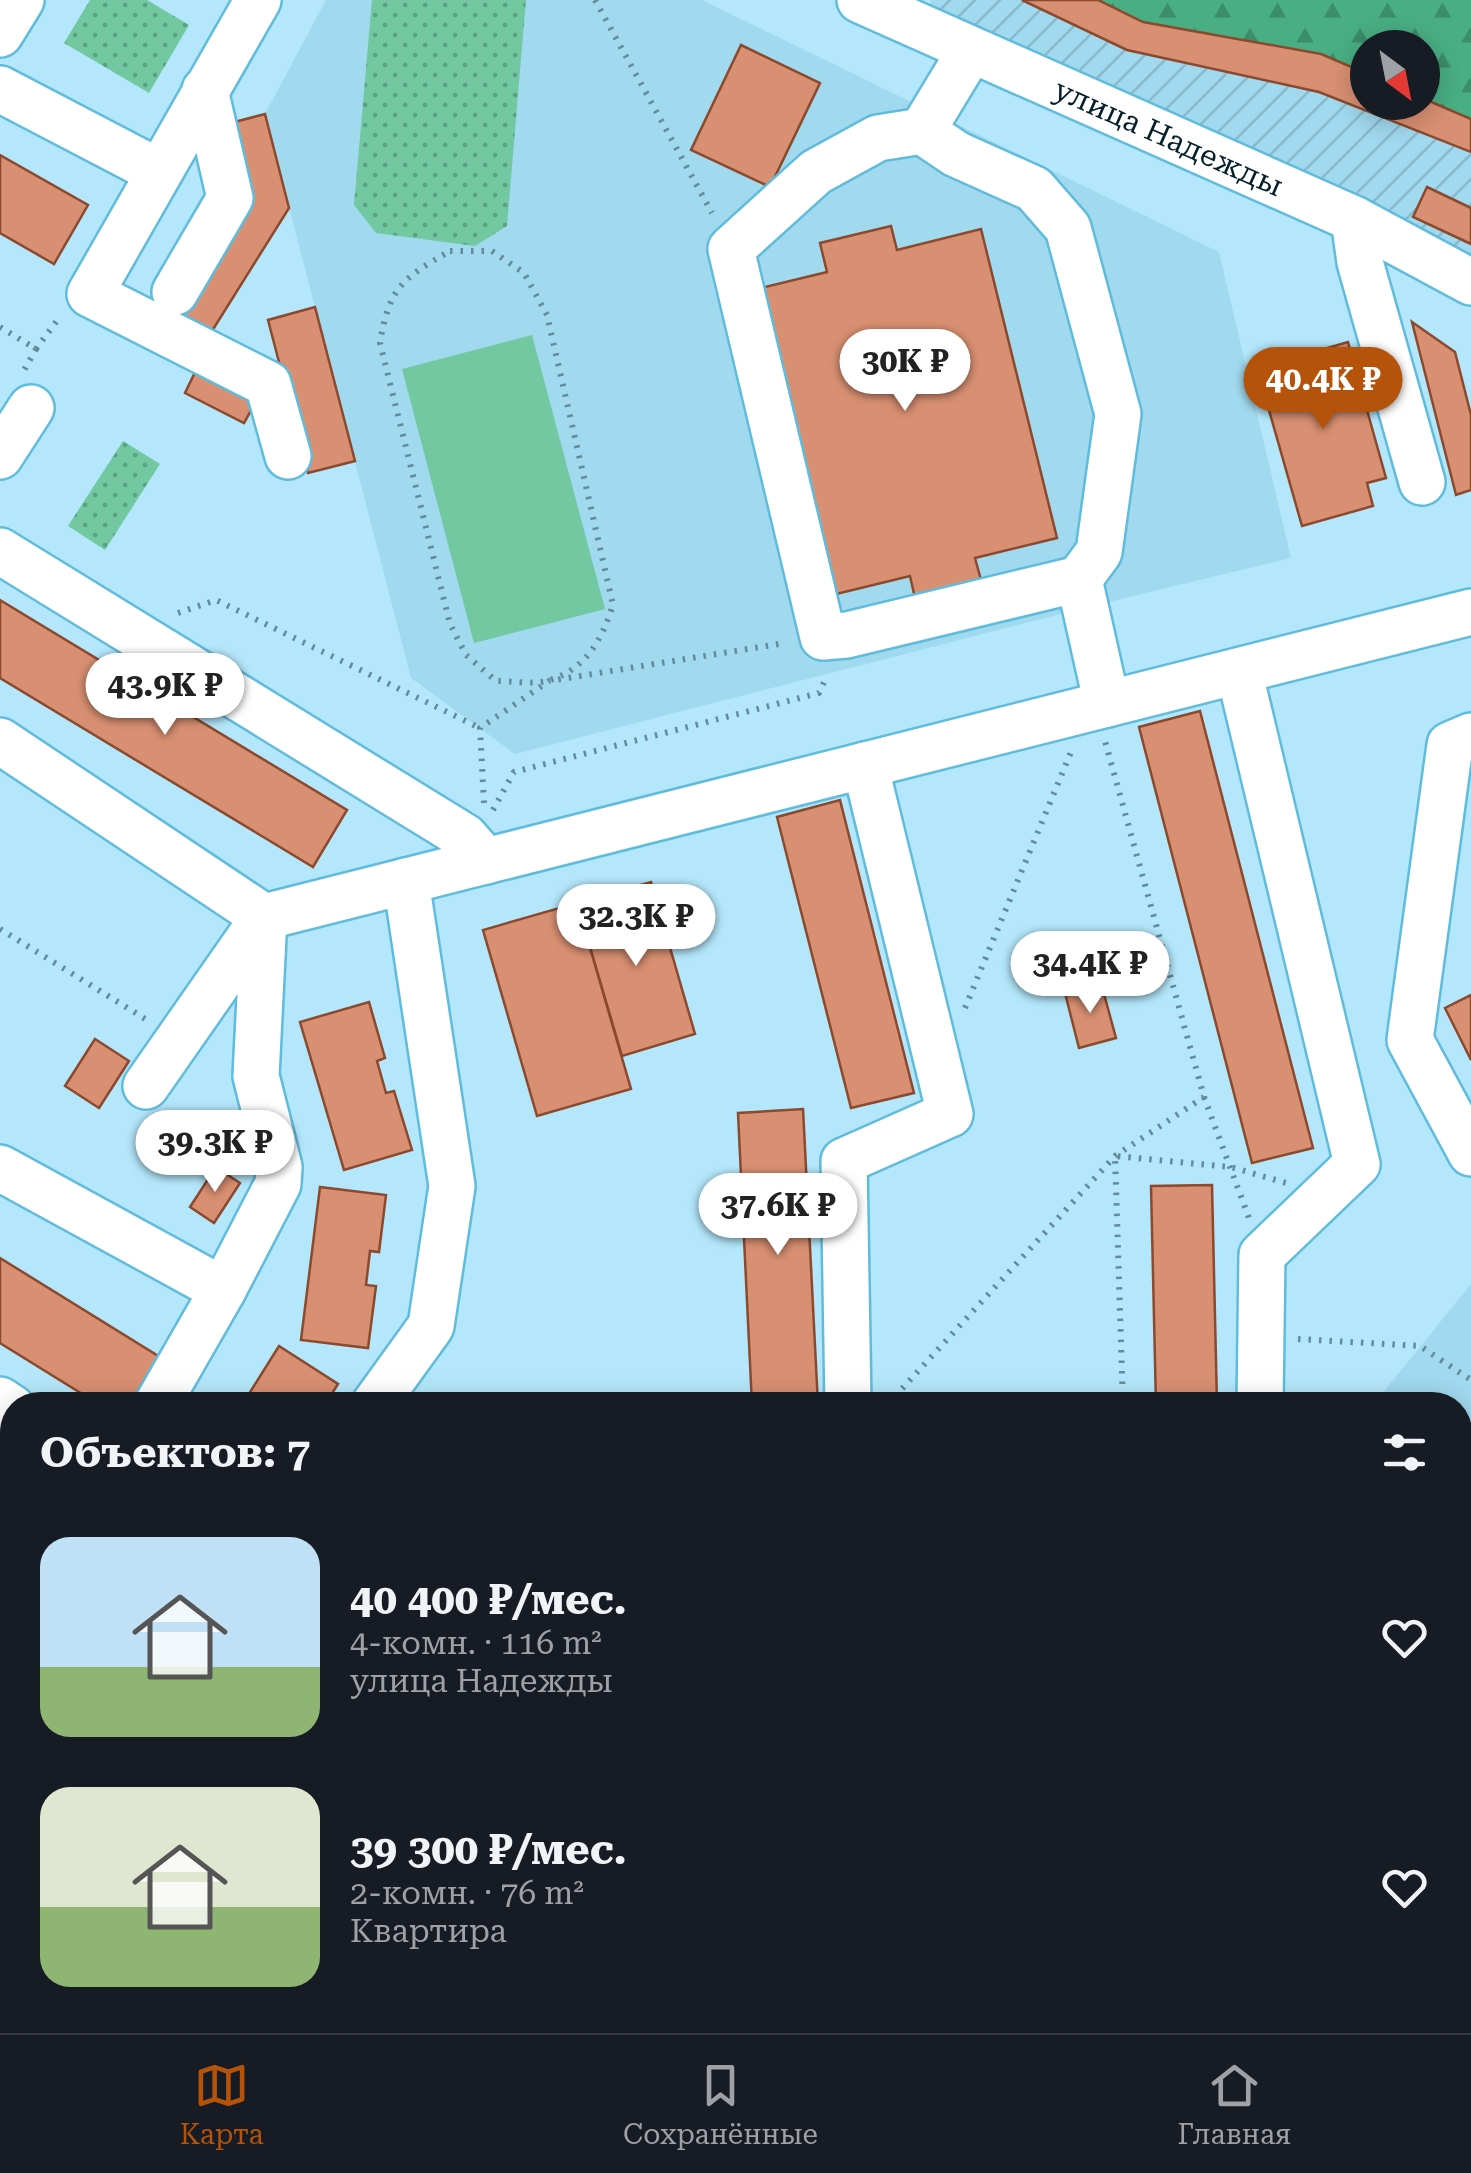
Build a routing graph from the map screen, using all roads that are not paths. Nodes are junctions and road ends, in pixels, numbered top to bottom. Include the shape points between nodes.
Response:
1 (21, 0) edge
2 (860, 0) edge
3 (255, 1) edge
4 (0, 34) edge
5 (971, 50) junction
6 (0, 89) edge
7 (205, 90) junction
8 (922, 131) junction
9 (158, 171) junction
10 (1354, 219) junction
11 (1471, 282) edge
12 (175, 292) dead end
13 (24, 394) road end
14 (0, 456) edge
15 (288, 456) dead end
16 (1422, 482) dead end
17 (0, 550) edge
18 (1079, 580) junction
19 (1471, 612) edge
20 (1239, 671) junction
21 (1102, 709) junction
22 (1471, 736) edge
23 (0, 741) edge
24 (866, 765) junction
25 (485, 843) junction
26 (406, 881) junction
27 (264, 917) junction
28 (146, 1086) dead end
29 (1471, 1153) edge
30 (0, 1168) edge
31 (223, 1290) junction
32 (164, 1392) edge
33 (383, 1392) edge
34 (848, 1392) edge
35 (1260, 1392) edge

1 - 4 street
2 - 5 street, улица Надежды
3 - 7 street
5 - 8 street
5 - 10 street, улица Надежды
6 - 9 street
7 - 9 street
7 - 12 street via 230,198
8 - 18 street via 1034,190 1068,228 1118,414 1099,552
8 - 18 street via 878,138 816,172 731,249 823,637
9 - 15 street via 90,294 268,384
10 - 11 street, улица Надежды
10 - 16 street
13 - 14 street
17 - 25 street via 465,837
18 - 21 street
19 - 20 street
20 - 21 street
20 - 35 street via 1357,1164 1262,1255
21 - 24 street
22 - 29 street via 1450,745 1410,1040
23 - 27 street
24 - 25 street
24 - 34 street via 950,1114 844,1162
25 - 26 street
26 - 27 street
26 - 33 street via 452,1186 431,1326
27 - 28 street
27 - 31 street via 256,1076 278,1184
30 - 31 street
31 - 32 street

